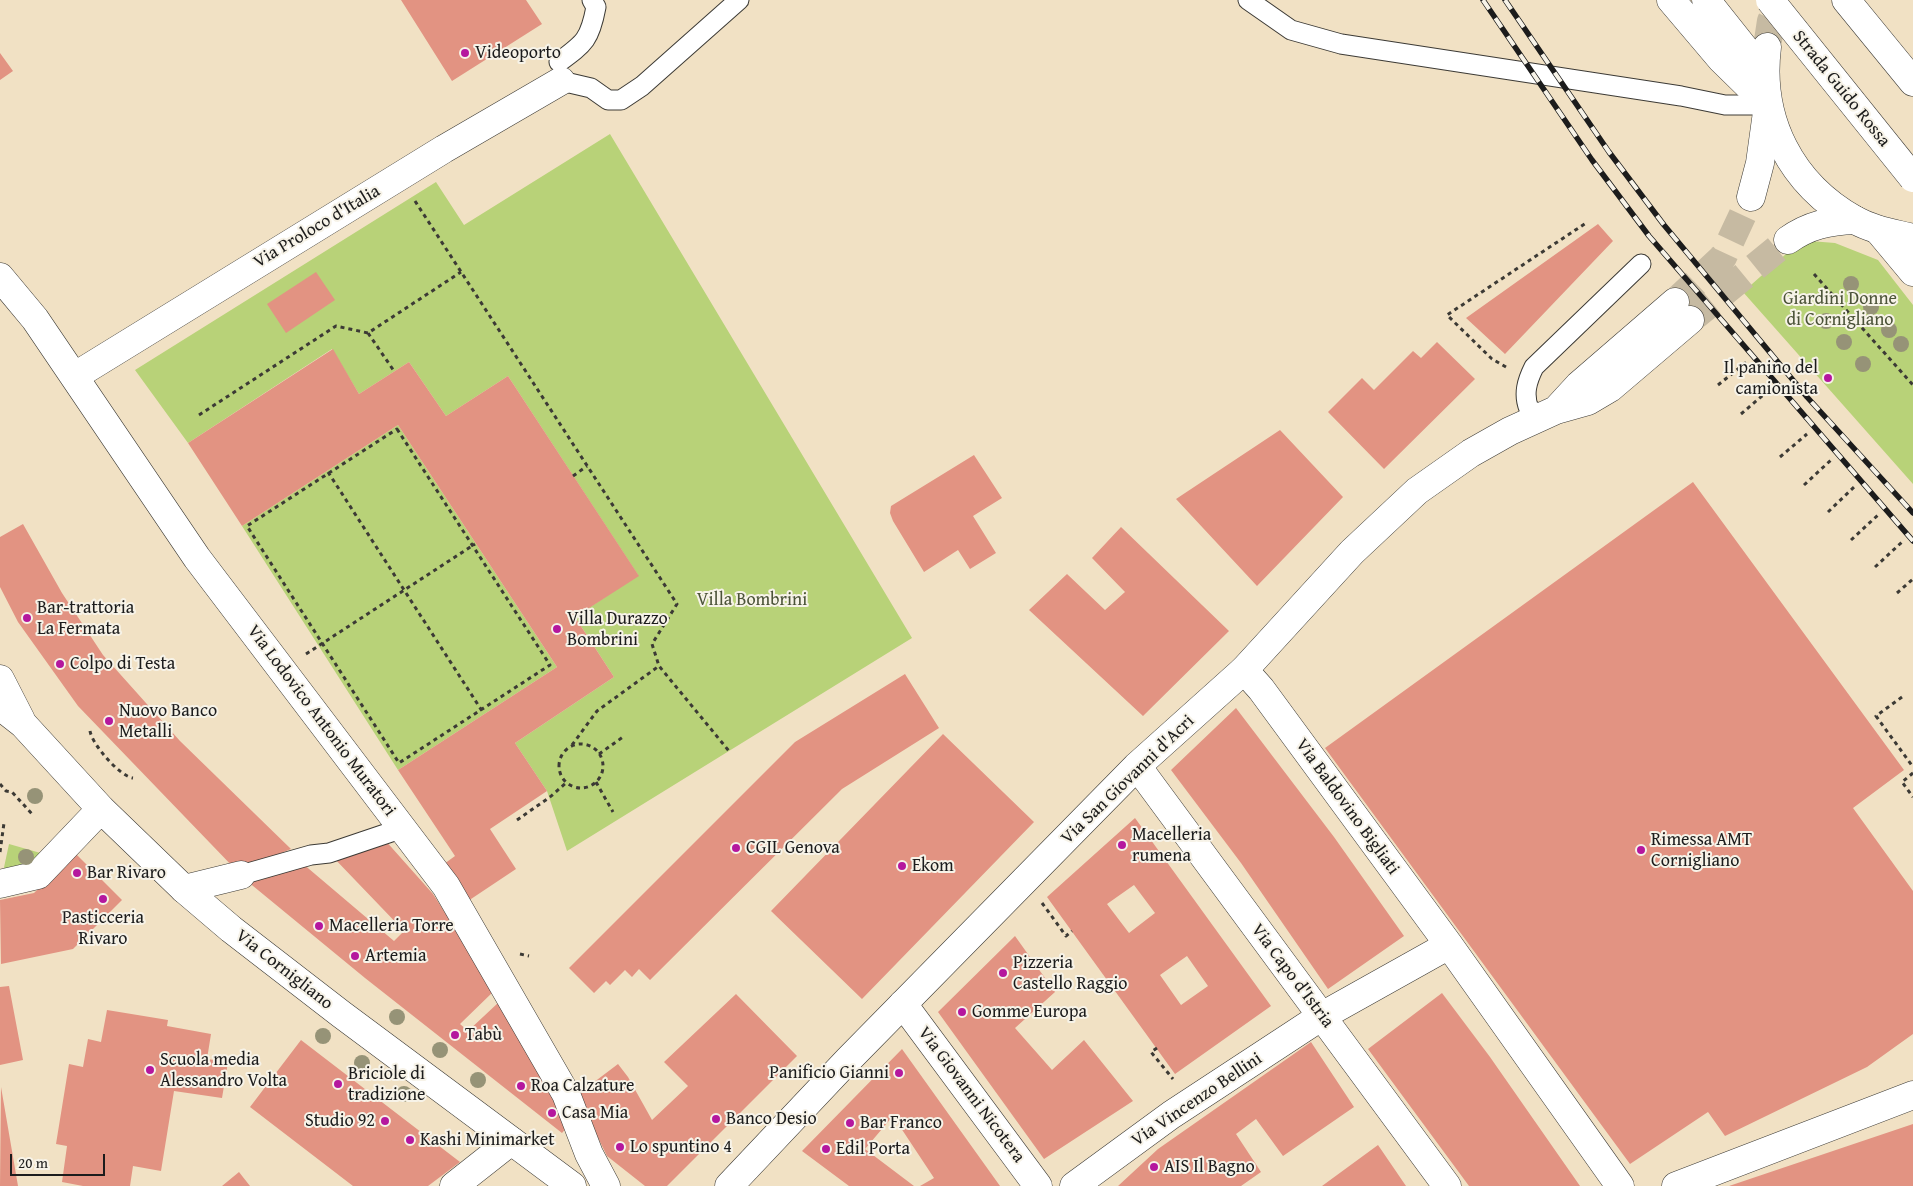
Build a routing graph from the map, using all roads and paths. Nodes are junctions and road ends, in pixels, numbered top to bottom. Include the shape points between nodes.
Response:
1 (592, 0) edge
2 (739, 0) edge
3 (1248, 0) edge
4 (1672, 0) edge
5 (1706, 0) edge
6 (1770, 0) edge
7 (1846, 0) edge
8 (560, 71) junction
9 (1913, 82) edge
10 (1768, 105) junction
11 (399, 177) junction
12 (1913, 178) edge
13 (1751, 197) tunnel mouth
14 (1586, 223) dead end
15 (1866, 225) junction
16 (1913, 238) edge
17 (1788, 240) tunnel mouth
18 (1641, 264) dead end
19 (461, 272) junction
20 (1913, 272) edge
21 (1814, 274) dead end
22 (0, 277) edge
23 (1682, 311) tunnel mouth
24 (368, 333) junction
25 (1748, 361) dead end
26 (394, 371) dead end
27 (75, 376) junction
28 (1528, 381) junction
29 (1718, 385) dead end
30 (1913, 385) edge
31 (1769, 390) dead end
32 (1550, 413) junction
33 (1741, 414) dead end
34 (199, 415) dead end
35 (1807, 434) dead end
36 (1780, 457) dead end
37 (1831, 460) dead end
38 (587, 466) junction
39 (328, 472) junction
40 (573, 476) dead end
41 (1804, 485) dead end
42 (1854, 487) dead end
43 (1828, 512) dead end
44 (1878, 515) dead end
45 (1851, 540) dead end
46 (1902, 542) dead end
47 (474, 545) junction
48 (1874, 567) dead end
49 (1913, 579) edge
50 (405, 590) junction
51 (1897, 593) dead end
52 (322, 644) junction
53 (659, 666) junction
54 (282, 670) junction
55 (1244, 670) junction
56 (0, 679) edge
57 (1902, 697) dead end
58 (0, 706) edge
59 (482, 710) junction
60 (484, 714) dead end
61 (22, 724) junction
62 (90, 731) dead end
63 (623, 737) dead end
64 (572, 746) junction
65 (729, 751) dead end
66 (599, 754) junction
67 (1137, 766) junction
68 (1913, 768) edge
69 (1913, 773) edge
70 (132, 778) dead end
71 (566, 782) junction
72 (596, 782) junction
73 (0, 784) edge
74 (1913, 797) edge
75 (102, 809) junction
76 (613, 812) dead end
77 (33, 815) dead end
78 (517, 820) dead end
79 (4, 823) dead end
80 (403, 828) junction
81 (0, 852) edge
82 (241, 875) joint
83 (1026, 881) junction
84 (0, 884) edge
85 (184, 889) junction
86 (1072, 931) dead end
87 (1449, 945) junction
88 (903, 1004) junction
89 (1322, 1016) junction
90 (1157, 1048) dead end
91 (1913, 1095) edge
92 (1192, 1103) junction
93 (511, 1141) junction
94 (454, 1186) edge
95 (572, 1186) edge
96 (606, 1186) edge
97 (728, 1186) edge
98 (1038, 1186) edge
99 (1074, 1186) edge
100 (1447, 1186) edge
101 (1620, 1186) edge
102 (1676, 1186) edge

1 - 8 lane via 596,7 592,27
2 - 8 lane via 642,86 621,100 608,100
3 - 10 lane via 1291,30 1341,44 1725,105
4 - 10 main road via 1721,59
5 - 10 main road via 1766,60
6 - 12 main road, Strada Guido Rossa, bridge
7 - 9 main road
8 - 11 main road, Via Proloco d'Italia
10 - 13 main road via 1760,163
10 - 15 main road via 1779,140 1799,172 1824,199
11 - 19 path
11 - 27 main road, Via Proloco d'Italia
14 - 28 path via 1447,315 1492,359
15 - 16 main road
15 - 17 main road via 1833,221 1813,226
15 - 20 main road
18 - 28 lane via 1534,367
19 - 24 path
19 - 38 path
21 - 30 path
22 - 27 main road, Via Lodovico Antonio Muratori via 36,319
23 - 32 main road, Via San Giovanni d'Acri via 1610,388 1588,402
24 - 26 path
24 - 34 path via 336,326
25 - 29 path
27 - 54 main road, Via Lodovico Antonio Muratori via 197,558
28 - 32 lane via 1526,402 1529,409
31 - 33 path
32 - 55 main road, Via San Giovanni d'Acri via 1471,453 1417,491 1352,552
35 - 36 path
37 - 41 path
38 - 40 path
38 - 53 path via 677,604 652,644
39 - 47 path via 397,429
39 - 50 path
39 - 52 path via 247,526
42 - 43 path
44 - 45 path
46 - 48 path
47 - 50 path
47 - 59 path via 550,665
49 - 51 path
50 - 52 path
50 - 59 path
52 - 54 path
52 - 59 path via 399,763
53 - 64 path via 597,711
53 - 65 path
54 - 80 main road, Via Lodovico Antonio Muratori
55 - 67 main road, Via San Giovanni d'Acri
55 - 87 main road, Via Baldovino Bigliati
56 - 61 main road, Via Cornigliano
57 - 68 path via 1876,716
58 - 61 main road, Via Cornigliano
59 - 60 path
61 - 75 main road, Via Cornigliano
62 - 70 path via 106,758
63 - 66 path
64 - 66 path via 590,745
64 - 71 path via 561,755 559,762
66 - 72 path via 603,765
67 - 83 main road, Via San Giovanni d'Acri
67 - 89 main road, Via Capo d'Istria
69 - 74 path via 1902,782
71 - 72 path via 578,787
71 - 78 path
72 - 76 path
73 - 77 path
75 - 84 main road via 38,875
75 - 85 main road, Via Cornigliano
79 - 81 path
80 - 82 lane via 329,853
80 - 96 main road, Via Lodovico Antonio Muratori via 446,886 566,1094 589,1154
82 - 85 main road
83 - 86 path via 1066,936
83 - 88 main road, Via San Giovanni d'Acri
85 - 93 main road, Via Cornigliano via 333,1008
87 - 89 main road
87 - 101 main road, Via Baldovino Bigliati
88 - 97 main road, Via San Giovanni d'Acri
88 - 98 main road, Via Giovanni Nicotera
89 - 92 main road, Via Vincenzo Bellini
89 - 100 main road, Via Capo d'Istria
90 - 92 path via 1151,1052
91 - 102 main road
92 - 99 main road, Via Vincenzo Bellini
93 - 94 main road
93 - 95 main road, Via Cornigliano

